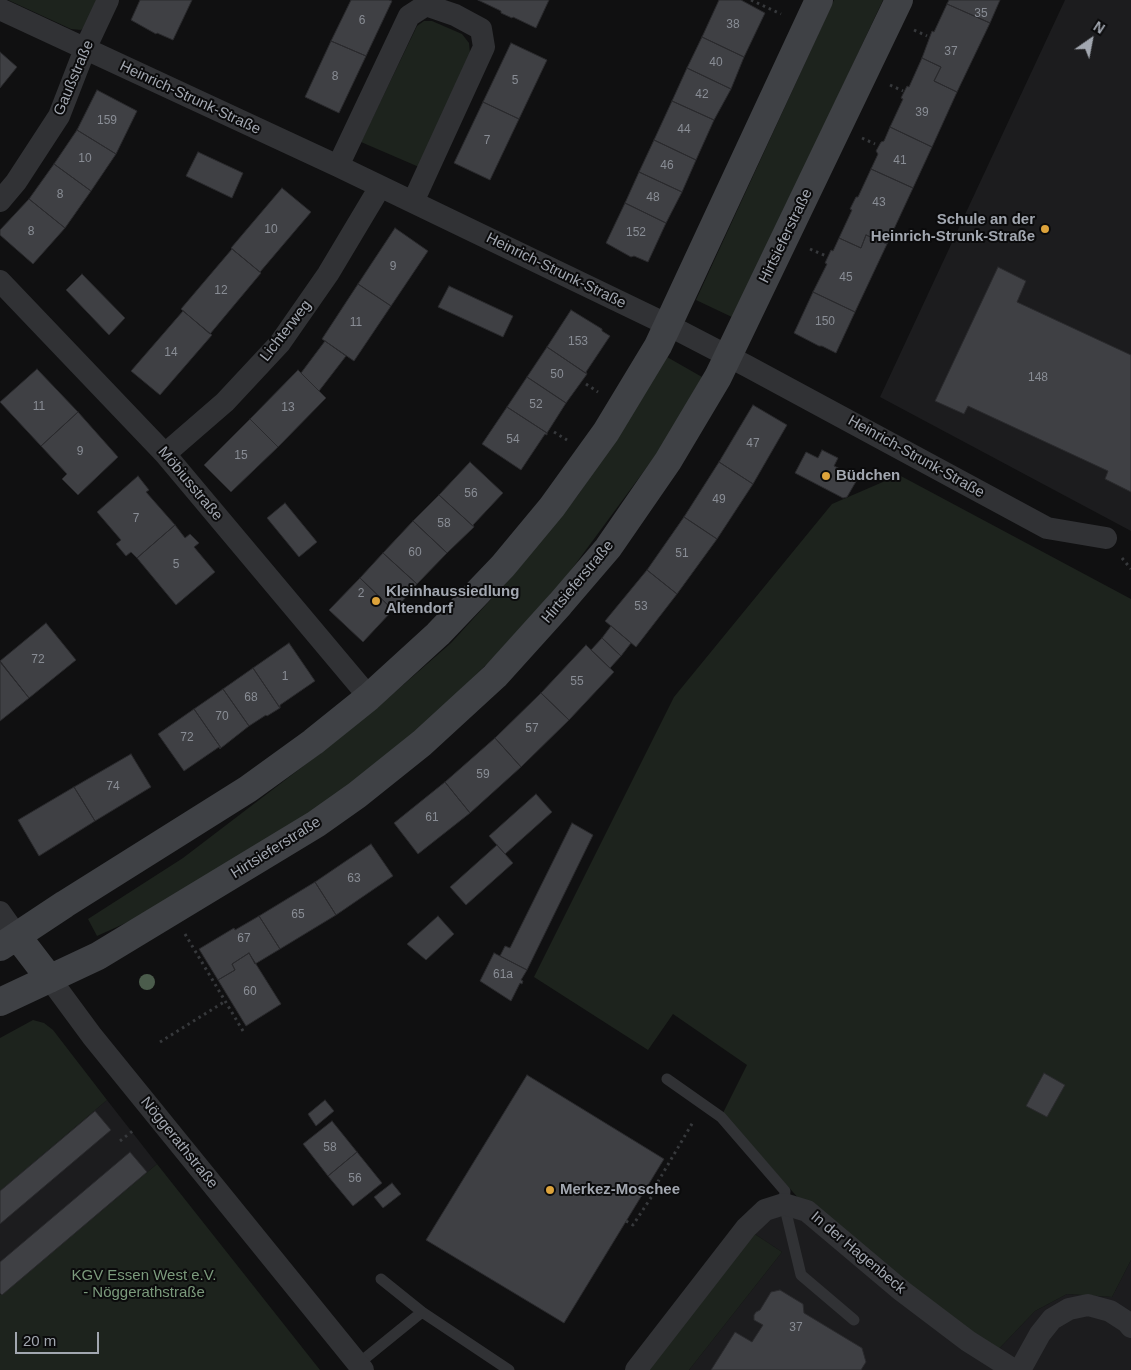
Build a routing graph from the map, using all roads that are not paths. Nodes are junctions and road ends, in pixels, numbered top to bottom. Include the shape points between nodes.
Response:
1 (108, 0) edge
2 (819, 0) edge
3 (899, 0) edge
4 (458, 8) edge
5 (0, 9) edge
6 (85, 49) junction
7 (338, 166) junction
8 (380, 187) junction
9 (0, 201) edge
10 (413, 202) junction
11 (0, 281) edge
12 (668, 325) junction
13 (728, 356) junction
14 (165, 454) junction
15 (1106, 538) dead end
16 (369, 697) junction
17 (0, 912) edge
18 (8, 942) edge
19 (50, 979) junction
20 (0, 1002) edge
21 (668, 1079) dead end
22 (784, 1204) junction
23 (381, 1279) dead end
24 (422, 1312) junction
25 (854, 1320) dead end
26 (1129, 1324) edge
27 (361, 1367) edge
28 (508, 1370) edge
29 (636, 1370) edge
30 (1014, 1370) edge
31 (1020, 1370) edge

1 - 6 street, Gaußstraße
2 - 12 main road
3 - 13 main road, Hirtsieferstraße
4 - 7 street via 426,5 409,16
4 - 10 street via 481,29 484,47
5 - 6 street, Heinrich-Strunk-Straße
6 - 7 street, Heinrich-Strunk-Straße
6 - 9 street, Gaußstraße via 59,116
7 - 8 street, Heinrich-Strunk-Straße
8 - 10 street, Heinrich-Strunk-Straße
8 - 14 street, Lichterweg via 328,274 280,342 225,402
10 - 12 street, Heinrich-Strunk-Straße
11 - 14 street, Möbiusstraße
12 - 13 street, Heinrich-Strunk-Straße
12 - 16 main road via 606,432 552,507 503,566 438,634
13 - 15 street, Heinrich-Strunk-Straße via 1047,528
13 - 19 main road, Hirtsieferstraße via 668,462 608,548 496,676 422,743 316,824 98,956
14 - 16 street, Möbiusstraße
16 - 18 main road via 248,789
17 - 18 street, Nöggerathstraße
18 - 19 main road, Nöggerathstraße
19 - 20 main road, Hirtsieferstraße
19 - 27 street, Nöggerathstraße via 92,1036
21 - 22 lane via 721,1117 785,1191
22 - 25 lane via 801,1275
22 - 29 street via 765,1210 746,1228
22 - 30 street, In der Hagenbeck via 807,1211 902,1291 961,1336
23 - 24 lane
24 - 27 lane
24 - 28 lane
26 - 31 street via 1110,1311 1088,1305 1069,1309 1052,1319

